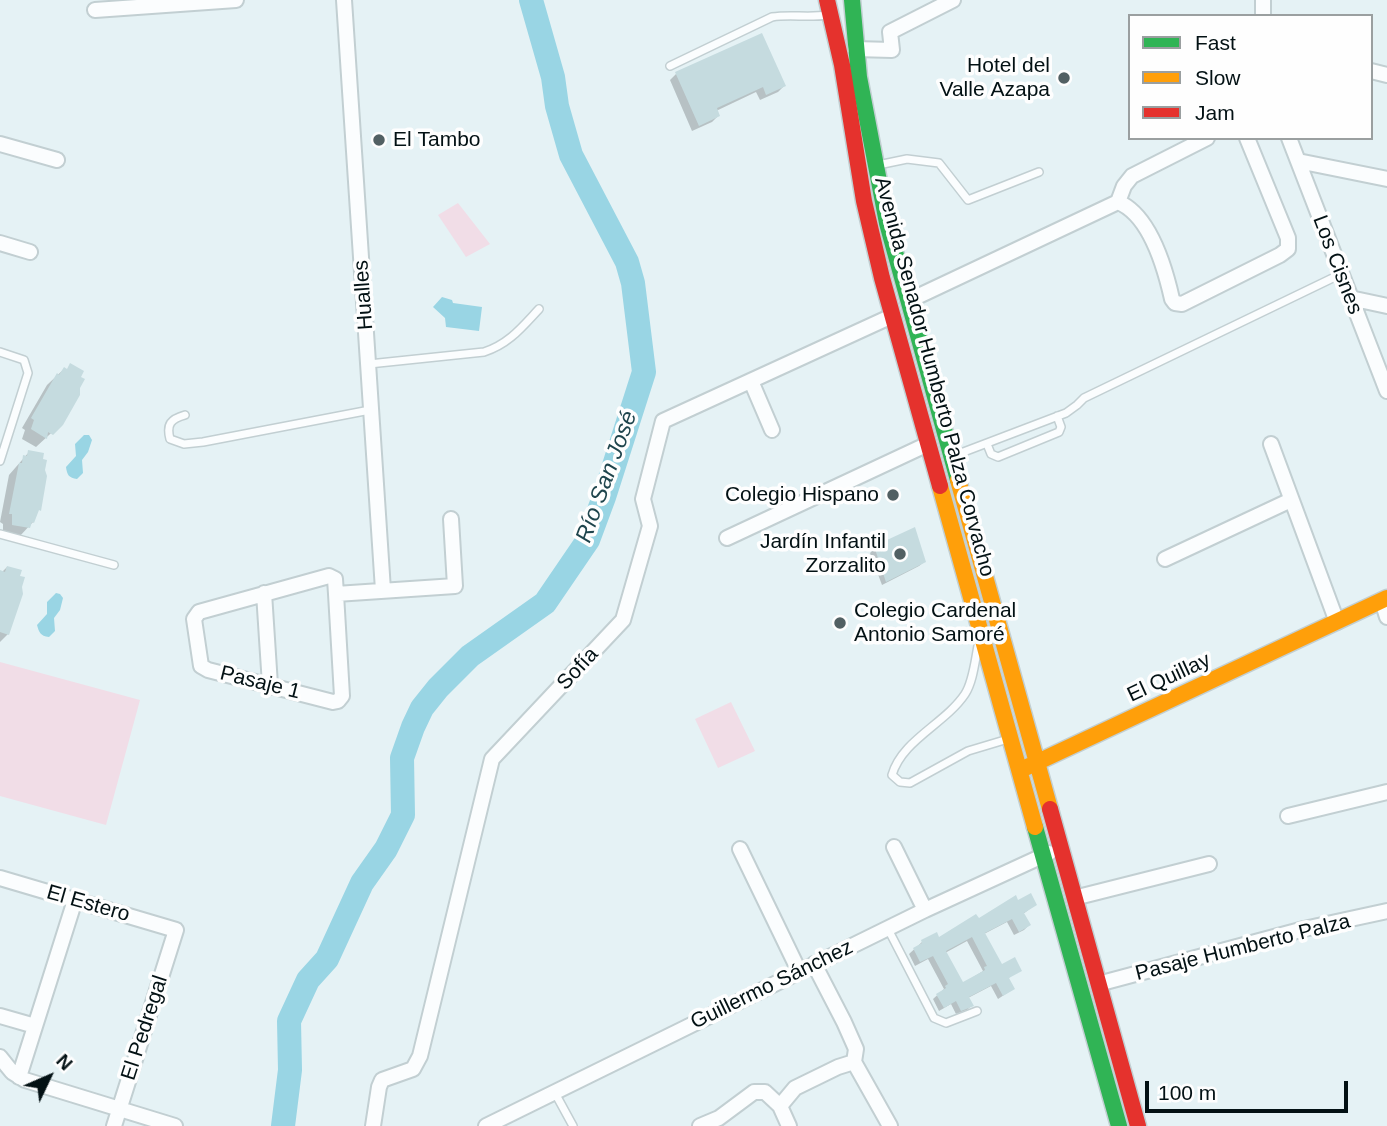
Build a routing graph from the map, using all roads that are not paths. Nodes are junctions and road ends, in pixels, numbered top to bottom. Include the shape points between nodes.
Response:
1 (236, 0) edge
2 (344, 0) edge
3 (852, 0) edge
4 (953, 0) edge
5 (829, 7) edge
6 (95, 10) dead end
7 (855, 49) junction
8 (670, 66) dead end
9 (1203, 140) edge
10 (1248, 140) edge
11 (1290, 140) edge
12 (0, 145) edge
13 (57, 160) dead end
14 (1298, 162) junction
15 (874, 166) junction
16 (1039, 172) dead end
17 (1387, 179) edge
18 (1118, 202) junction
19 (0, 243) edge
20 (30, 252) dead end
21 (1341, 274) junction
22 (1350, 299) junction
23 (908, 302) junction
24 (1387, 306) edge
25 (539, 309) dead end
26 (892, 316) junction
27 (0, 352) edge
28 (368, 364) junction
29 (751, 381) junction
30 (1387, 391) edge
31 (371, 410) junction
32 (185, 415) dead end
33 (1057, 416) junction
34 (772, 430) dead end
35 (928, 444) junction
36 (987, 444) junction
37 (1271, 444) dead end
38 (951, 457) junction
39 (0, 461) edge
40 (1292, 500) junction
41 (451, 519) dead end
42 (0, 534) edge
43 (727, 538) dead end
44 (1165, 559) dead end
45 (114, 565) dead end
46 (383, 590) junction
47 (264, 593) junction
48 (336, 594) junction
49 (1385, 605) edge
50 (1337, 622) junction
51 (981, 635) junction
52 (270, 685) junction
53 (1010, 739) junction
54 (1036, 763) junction
55 (1019, 771) junction
56 (1387, 792) edge
57 (1288, 816) dead end
58 (894, 847) dead end
59 (1060, 848) junction
60 (740, 849) dead end
61 (1042, 856) junction
62 (1209, 864) dead end
63 (0, 878) edge
64 (1074, 898) junction
65 (75, 900) junction
66 (925, 909) junction
67 (1387, 911) edge
68 (887, 928) junction
69 (176, 930) joint
70 (814, 964) junction
71 (799, 971) junction
72 (1098, 984) junction
73 (977, 1011) dead end
74 (0, 1016) edge
75 (35, 1026) junction
76 (0, 1058) edge
77 (854, 1062) junction
78 (19, 1077) junction
79 (555, 1092) junction
80 (780, 1106) junction
81 (119, 1108) junction
82 (1113, 1123) edge
83 (783, 1125) edge
84 (114, 1126) edge
85 (175, 1126) edge
86 (373, 1126) edge
87 (486, 1126) edge
88 (573, 1126) edge
89 (700, 1126) edge
90 (890, 1126) edge
91 (1138, 1126) edge

1 - 6 street
2 - 28 street, Hualles
3 - 7 main road, Avenida Senador Humberto Palza Corvacho
4 - 7 street via 890,32 892,50
5 - 8 lane via 807,18 772,17
5 - 26 main road, Avenida Senador Humberto Palza Corvacho via 864,201
7 - 15 main road, Avenida Senador Humberto Palza Corvacho
9 - 18 street via 1132,176
10 - 18 street via 1288,248 1195,298 1182,304 1173,302 1163,265 1140,218
11 - 14 street, Los Cisnes
12 - 13 street
14 - 17 street
14 - 21 street, Los Cisnes
15 - 16 lane via 907,159 939,163 968,200
15 - 23 main road, Avenida Senador Humberto Palza Corvacho
18 - 23 street
19 - 20 street
21 - 22 street, Los Cisnes
21 - 33 lane via 1084,398
22 - 24 street
22 - 30 street, Los Cisnes
23 - 38 main road, Avenida Senador Humberto Palza Corvacho
25 - 28 lane via 510,340 492,349
26 - 29 street, Sofía
26 - 35 main road, Avenida Senador Humberto Palza Corvacho
27 - 39 lane via 24,360 28,373
28 - 31 street, Hualles
29 - 34 street
29 - 86 street, Sofía via 663,421 643,499 650,526 624,620 492,759 420,1056 413,1069 382,1080
31 - 32 lane via 184,444 170,439 167,429 175,418
31 - 46 street, Hualles
33 - 36 lane
33 - 36 lane via 1059,432 998,457
35 - 43 street
35 - 51 main road, Avenida Senador Humberto Palza Corvacho
36 - 38 lane
37 - 40 street
38 - 54 main road, Avenida Senador Humberto Palza Corvacho
40 - 44 street
40 - 50 street
41 - 46 street via 455,586
42 - 45 lane
46 - 48 street
47 - 48 street, Pasaje 1 via 329,576 335,579
47 - 52 street
47 - 52 street, Pasaje 1 via 200,612 194,618 203,668
48 - 52 street, Pasaje 1 via 341,699 333,702
49 - 50 main road, El Quillay
50 - 54 main road, El Quillay
51 - 53 main road, Avenida Senador Humberto Palza Corvacho
51 - 53 lane via 967,691 896,763 892,775 910,783 968,751
53 - 55 main road, Avenida Senador Humberto Palza Corvacho
54 - 55 main road, El Quillay
54 - 59 main road, Avenida Senador Humberto Palza Corvacho
55 - 61 main road, Avenida Senador Humberto Palza Corvacho
56 - 57 street
58 - 66 street
59 - 61 street, Guillermo Sánchez
59 - 64 main road, Avenida Senador Humberto Palza Corvacho
60 - 71 street
61 - 66 street, Guillermo Sánchez
61 - 82 main road, Avenida Senador Humberto Palza Corvacho
62 - 64 street
63 - 65 street, El Estero
64 - 72 main road, Avenida Senador Humberto Palza Corvacho
65 - 69 street, El Estero
65 - 75 street
66 - 68 street, Guillermo Sánchez
67 - 72 street, Pasaje Humberto Palza
68 - 70 street, Guillermo Sánchez
68 - 73 lane via 934,1018 946,1023
69 - 81 street, El Pedregal
70 - 71 street, Guillermo Sánchez
70 - 77 street via 856,1049
71 - 79 street, Guillermo Sánchez
72 - 91 main road, Avenida Senador Humberto Palza Corvacho
74 - 75 street
75 - 78 street
76 - 78 street
77 - 80 street via 796,1088
77 - 90 street
78 - 81 street
79 - 87 street, Guillermo Sánchez
79 - 88 lane
80 - 83 street
80 - 89 street via 765,1092 754,1092
81 - 84 street, El Pedregal
81 - 85 street

